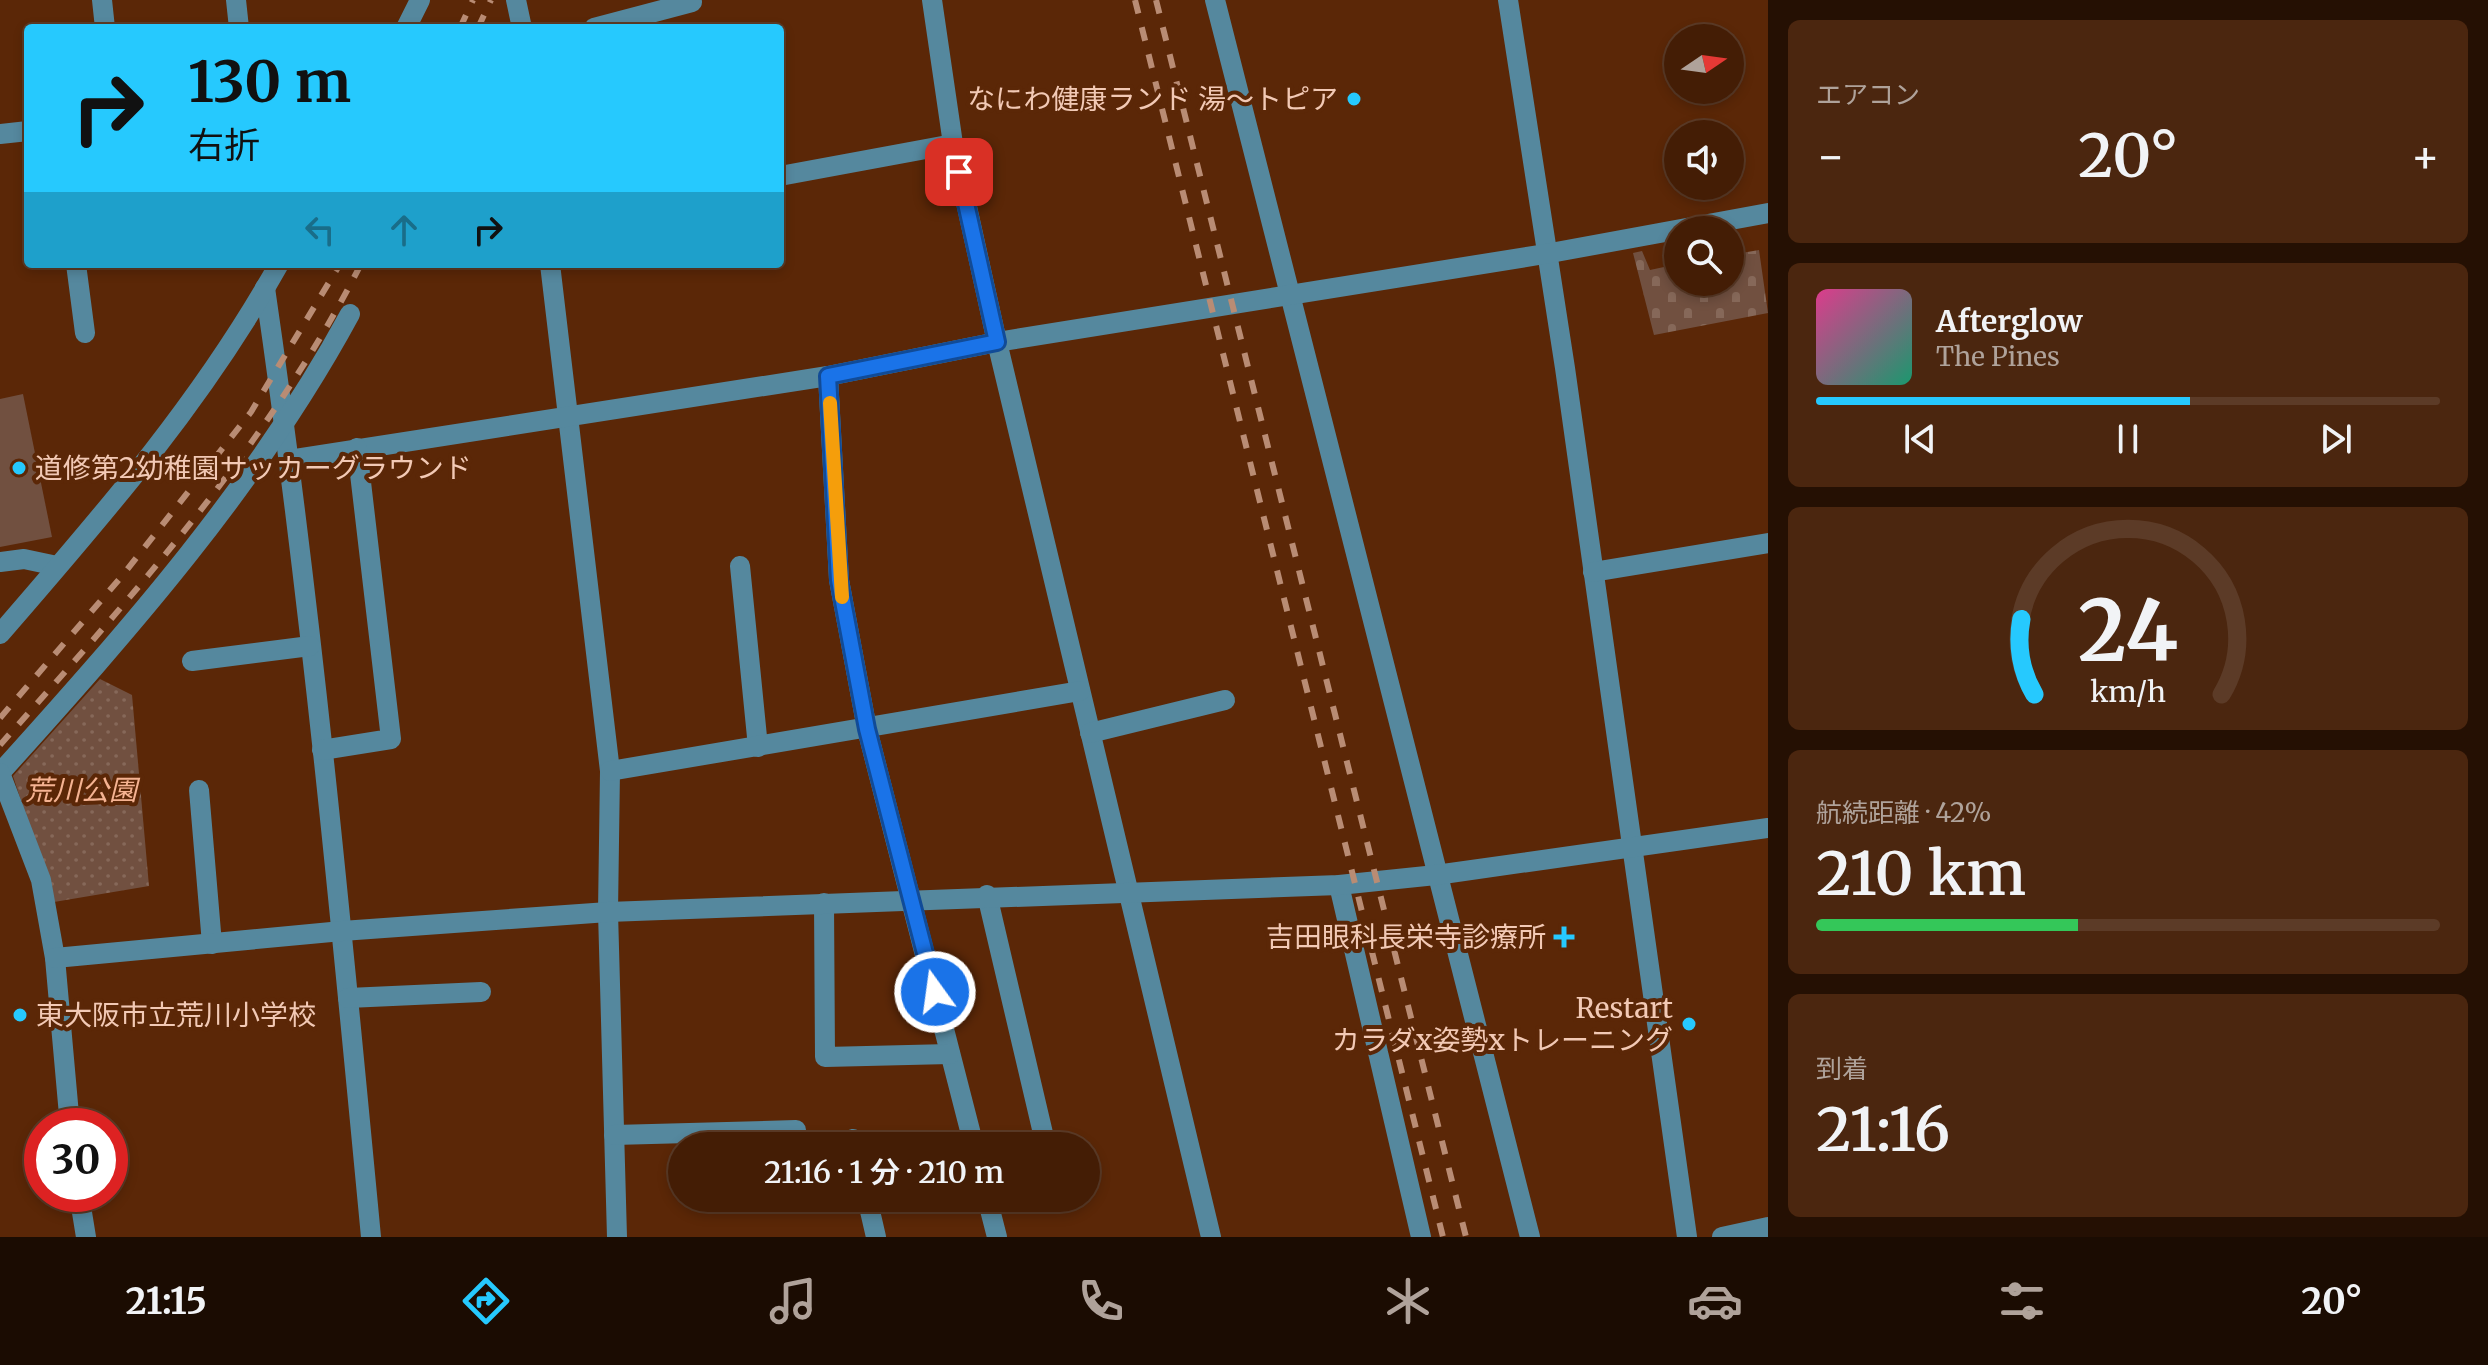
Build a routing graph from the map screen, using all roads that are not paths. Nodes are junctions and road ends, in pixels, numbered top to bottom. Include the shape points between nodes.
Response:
1 (102, 0) edge
2 (236, 0) edge
3 (420, 0) edge
4 (516, 0) edge
5 (932, 0) edge
6 (1215, 0) edge
7 (1508, 0) edge
8 (692, 2) edge
9 (105, 24) edge
10 (239, 24) edge
11 (408, 24) edge
12 (521, 24) edge
13 (609, 24) edge
14 (24, 131) edge
15 (0, 134) edge
16 (953, 144) junction
17 (784, 175) edge
18 (1768, 213) edge
19 (1545, 254) junction
20 (77, 268) edge
21 (277, 268) edge
22 (550, 268) edge
23 (265, 288) junction
24 (1289, 295) junction
25 (350, 314) dead end
26 (85, 333) dead end
27 (997, 342) junction
28 (828, 376) junction
29 (566, 414) junction
30 (284, 426) junction
31 (357, 448) junction
32 (289, 460) junction
33 (1768, 543) edge
34 (0, 562) edge
35 (57, 566) junction
36 (740, 566) dead end
37 (1593, 572) junction
38 (0, 634) edge
39 (310, 646) junction
40 (192, 661) dead end
41 (1080, 691) junction
42 (1225, 700) dead end
43 (867, 729) junction
44 (1090, 733) junction
45 (758, 747) junction
46 (322, 750) junction
47 (610, 771) junction
48 (0, 773) edge
49 (199, 790) dead end
50 (1768, 828) edge
51 (1631, 848) junction
52 (1436, 875) junction
53 (1339, 885) junction
54 (1130, 891) junction
55 (987, 895) junction
56 (911, 899) junction
57 (824, 903) junction
58 (608, 912) junction
59 (342, 931) junction
60 (212, 944) junction
61 (55, 958) junction
62 (481, 992) dead end
63 (348, 998) junction
64 (950, 1054) junction
65 (68, 1108) edge
66 (796, 1130) dead end
67 (970, 1132) edge
68 (1043, 1132) edge
69 (614, 1135) junction
70 (82, 1212) edge
71 (870, 1212) edge
72 (991, 1212) edge
73 (1768, 1227) edge
74 (86, 1237) edge
75 (371, 1237) edge
76 (617, 1237) edge
77 (876, 1237) edge
78 (997, 1237) edge
79 (1211, 1237) edge
80 (1421, 1237) edge
81 (1530, 1237) edge
82 (1687, 1237) edge
83 (1722, 1237) edge

1 - 9 street
2 - 10 street
3 - 11 street
4 - 12 street
5 - 16 street
6 - 24 street
7 - 19 street
8 - 13 street
14 - 15 street
16 - 17 street
16 - 27 street
18 - 19 street
19 - 24 street
19 - 37 street
20 - 26 street
21 - 23 street
22 - 29 street
23 - 30 street
23 - 35 street via 171,432
24 - 27 street
24 - 52 street
25 - 30 street
27 - 28 street
27 - 41 street
28 - 29 street
28 - 43 street via 839,580
29 - 31 street
29 - 47 street
30 - 32 street
30 - 48 street via 125,631
31 - 32 street
31 - 46 street via 391,739
32 - 39 street
33 - 37 street
34 - 35 street via 24,559
35 - 38 street
36 - 45 street
37 - 51 street
39 - 40 street
39 - 46 street
41 - 43 street
41 - 44 street
42 - 44 street
43 - 45 street
43 - 56 street
44 - 54 street
45 - 47 street
46 - 59 street
47 - 58 street
48 - 61 street via 41,880
49 - 60 street
50 - 51 street
51 - 52 street
51 - 82 street
52 - 53 street
52 - 81 street
53 - 54 street
53 - 80 street
54 - 55 street
54 - 79 street
55 - 56 street
55 - 68 street
56 - 57 street
56 - 64 street
57 - 58 street
57 - 64 street via 825,1057
58 - 59 street
58 - 69 street
59 - 60 street
59 - 63 street
60 - 61 street
61 - 65 street
62 - 63 street
63 - 75 street
64 - 67 street
66 - 69 street
69 - 76 street
70 - 74 street
71 - 77 street
72 - 78 street
73 - 83 street

